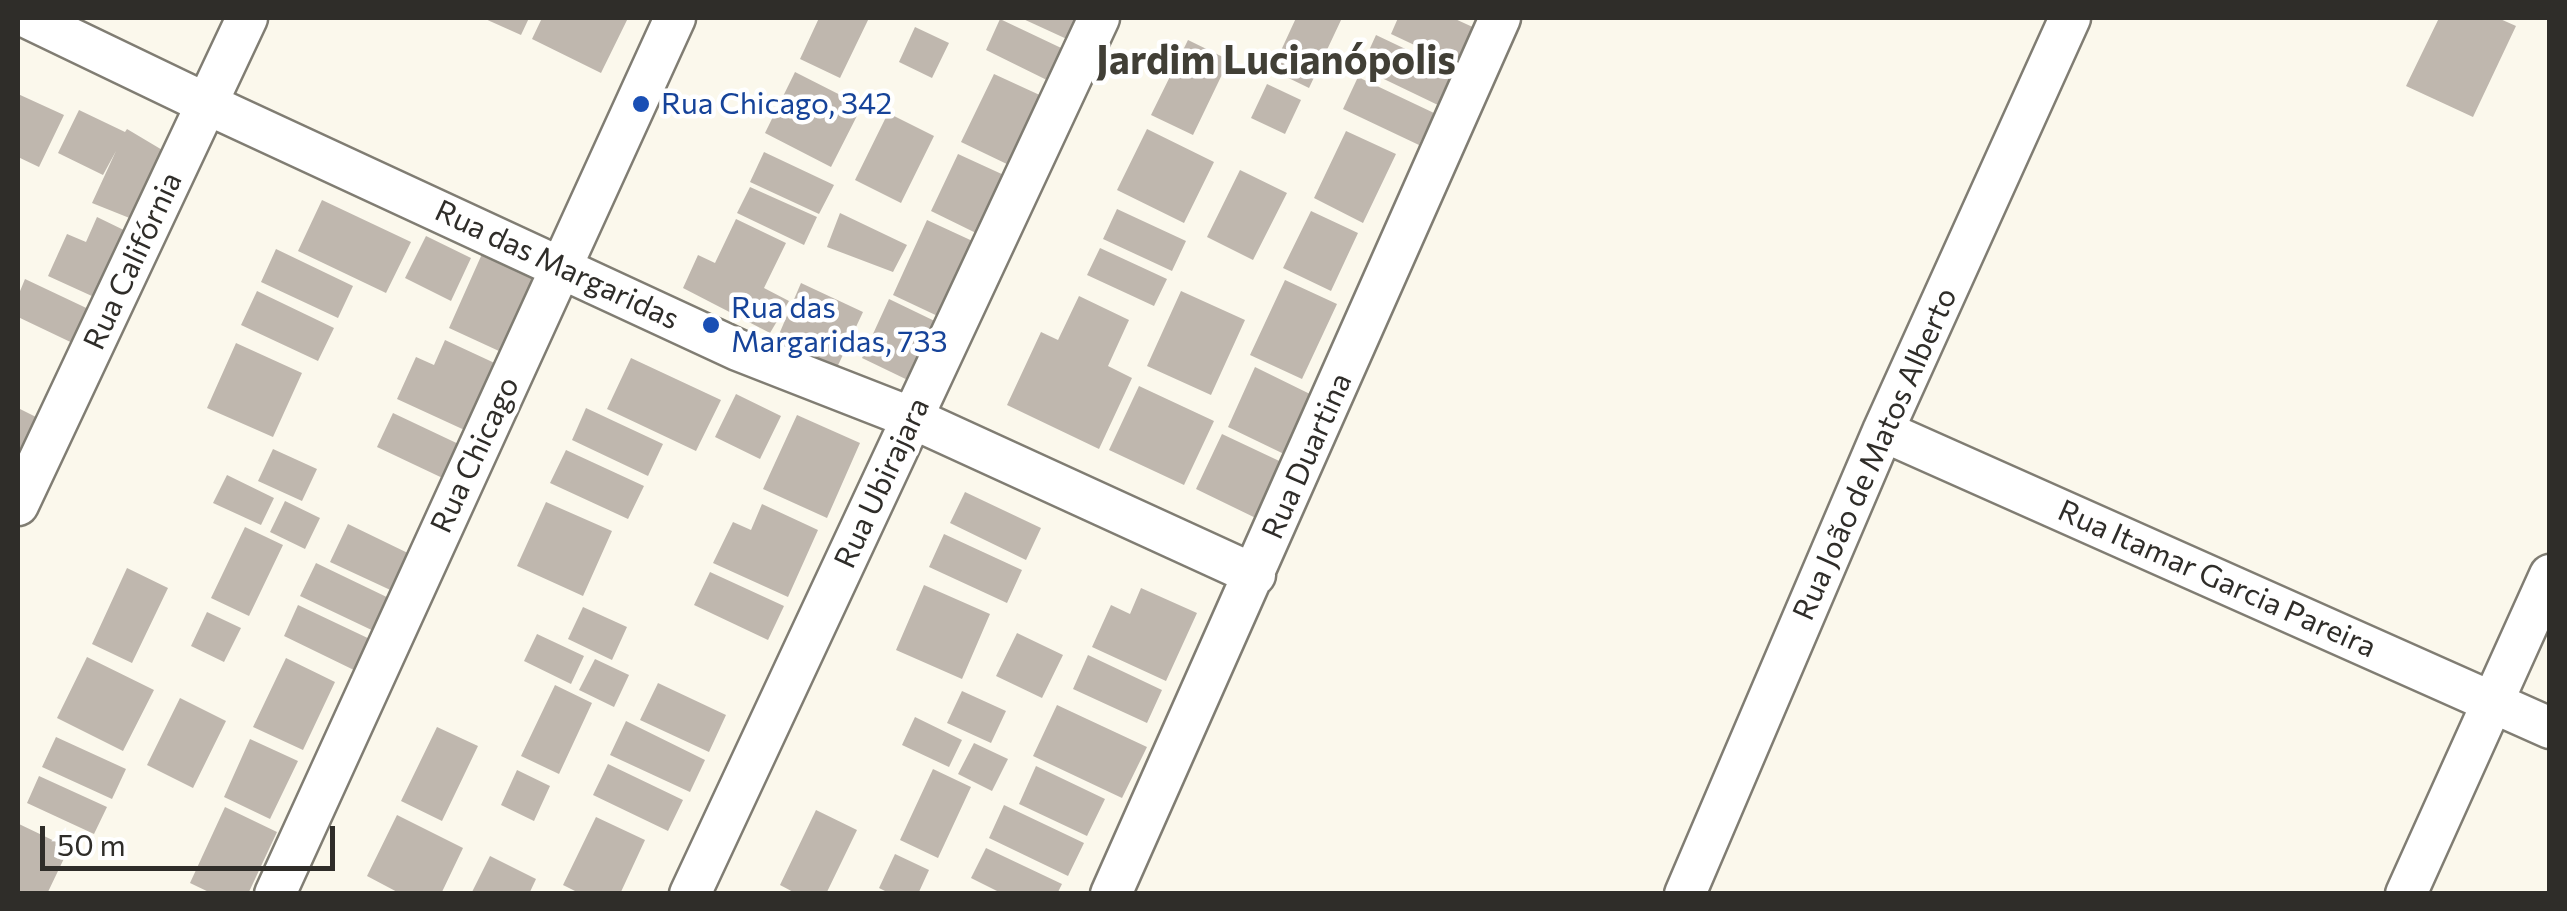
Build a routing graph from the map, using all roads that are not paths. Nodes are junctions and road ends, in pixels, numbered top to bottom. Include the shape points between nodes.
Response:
1 (28, 18) edge
2 (248, 18) edge
3 (675, 18) edge
4 (1099, 18) edge
5 (1500, 18) edge
6 (2070, 18) edge
7 (207, 104) junction
8 (561, 266) junction
9 (912, 418) junction
10 (1884, 430) junction
11 (18, 505) edge
12 (2550, 574) edge
13 (1255, 575) junction
14 (2492, 701) junction
15 (2550, 728) edge
16 (275, 894) edge
17 (690, 894) edge
18 (1110, 894) edge
19 (1685, 894) edge
20 (2406, 894) edge

1 - 7 street, Rua das Margaridas
2 - 7 street, Rua Califórnia
3 - 8 street, Rua Chicago
4 - 9 street, Rua Ubirajara
5 - 13 street, Rua Duartina
6 - 10 street, Rua João de Matos Alberto
7 - 8 street, Rua das Margaridas
7 - 11 street, Rua Califórnia
8 - 9 street, Rua das Margaridas via 738,350
8 - 16 street, Rua Chicago
9 - 13 street, Rua das Margaridas
9 - 17 street, Rua Ubirajara
10 - 14 street, Rua Itamar Garcia Pareira
10 - 19 street, Rua João de Matos Alberto
12 - 14 street
13 - 18 street, Rua Duartina
14 - 15 street, Rua Itamar Garcia Pareira
14 - 20 street

